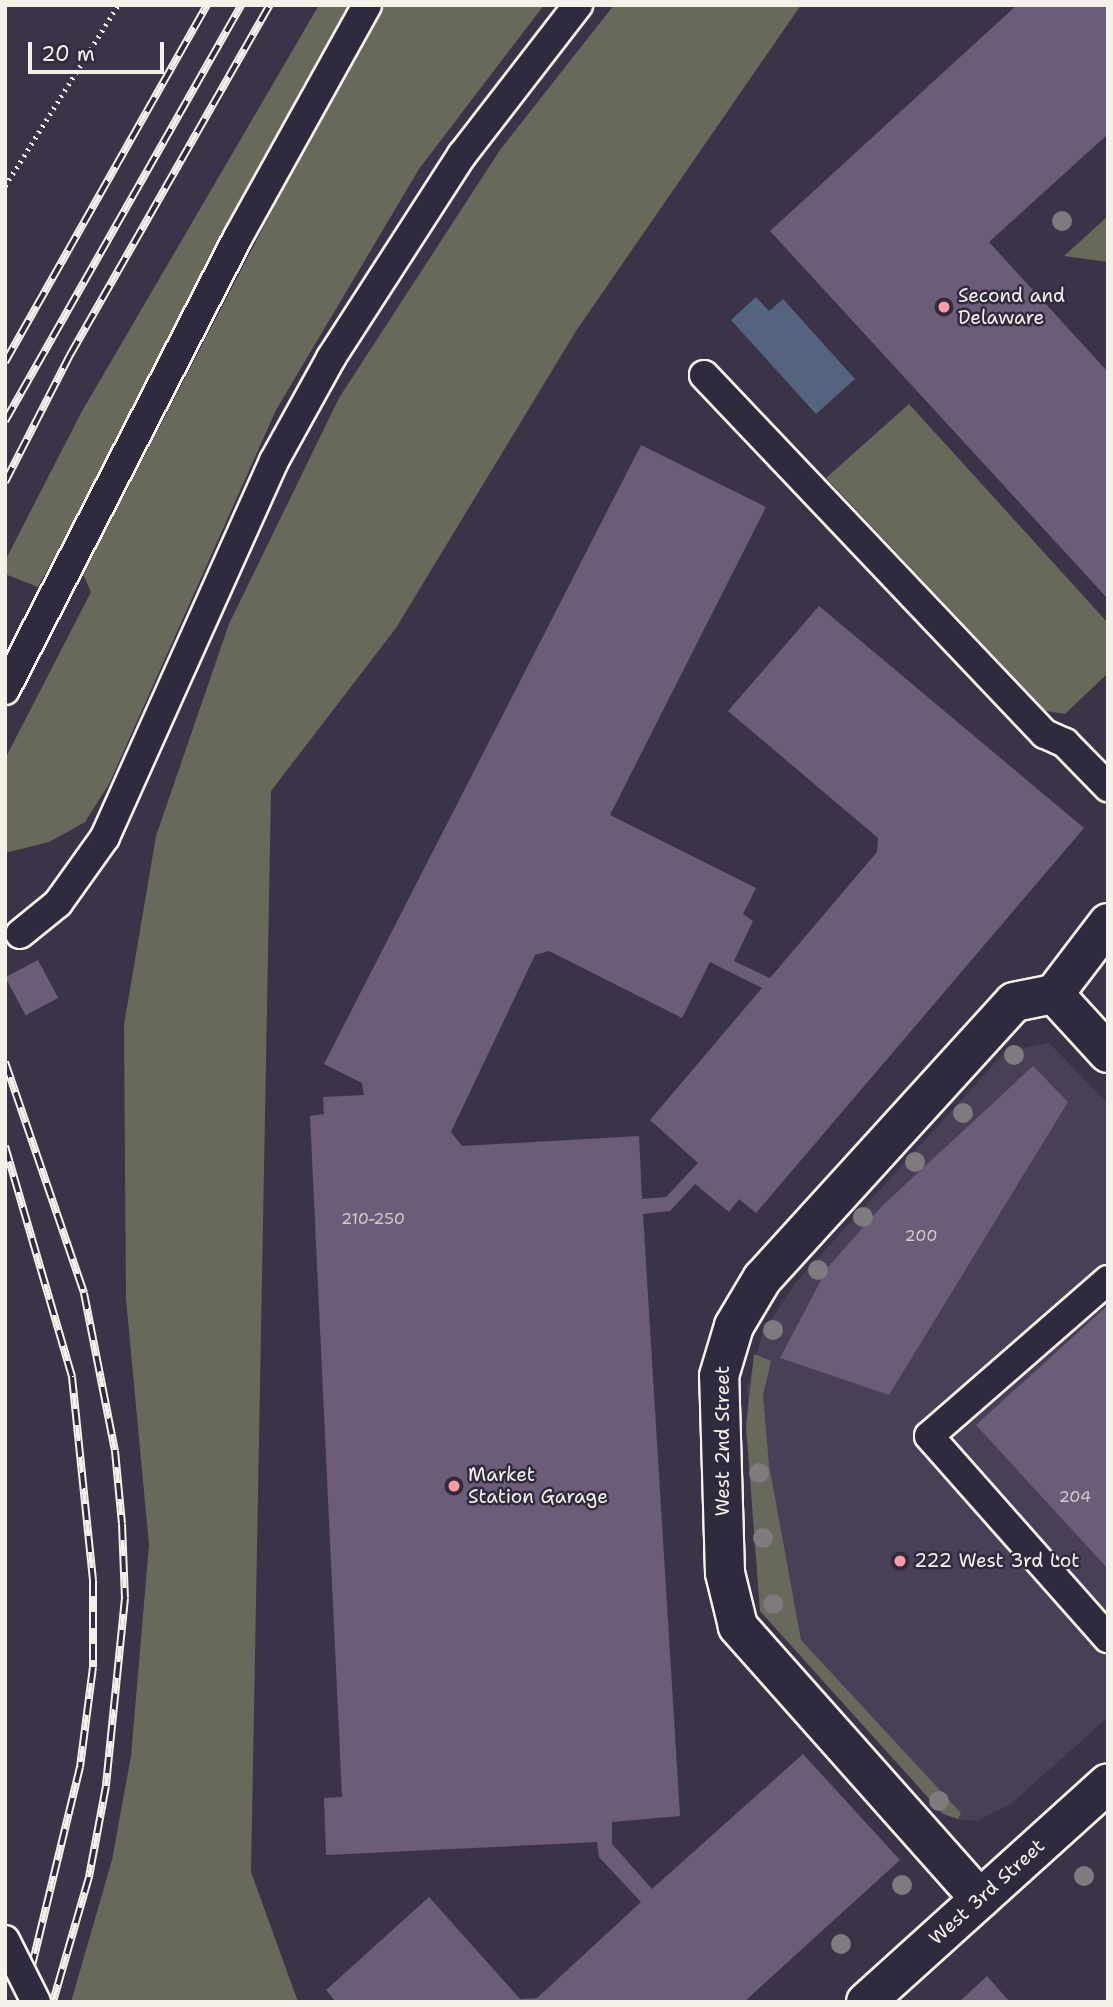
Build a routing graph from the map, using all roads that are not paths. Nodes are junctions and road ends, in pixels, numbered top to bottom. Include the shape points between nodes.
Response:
1 (367, 5) edge
2 (578, 5) edge
3 (704, 375) dead end
4 (5, 690) edge
5 (1108, 787) edge
6 (1108, 923) edge
7 (20, 934) dead end
8 (1054, 994) junction
9 (1108, 1053) edge
10 (1108, 1280) edge
11 (1108, 1638) edge
12 (1108, 1783) edge
13 (980, 1899) junction
14 (5, 1940) edge
15 (36, 2002) edge
16 (866, 2002) edge

1 - 4 lane via 238,237
2 - 7 lane via 462,155 331,358 274,461 105,837 58,903
3 - 5 lane via 1026,715
6 - 8 street
8 - 9 street
8 - 13 street, West 2nd Street via 1014,1002 762,1279 734,1326 719,1376 725,1573 738,1626
10 - 11 lane via 929,1436
12 - 13 street, West 3rd Street
13 - 16 street, West 3rd Street
14 - 15 lane, bridge

